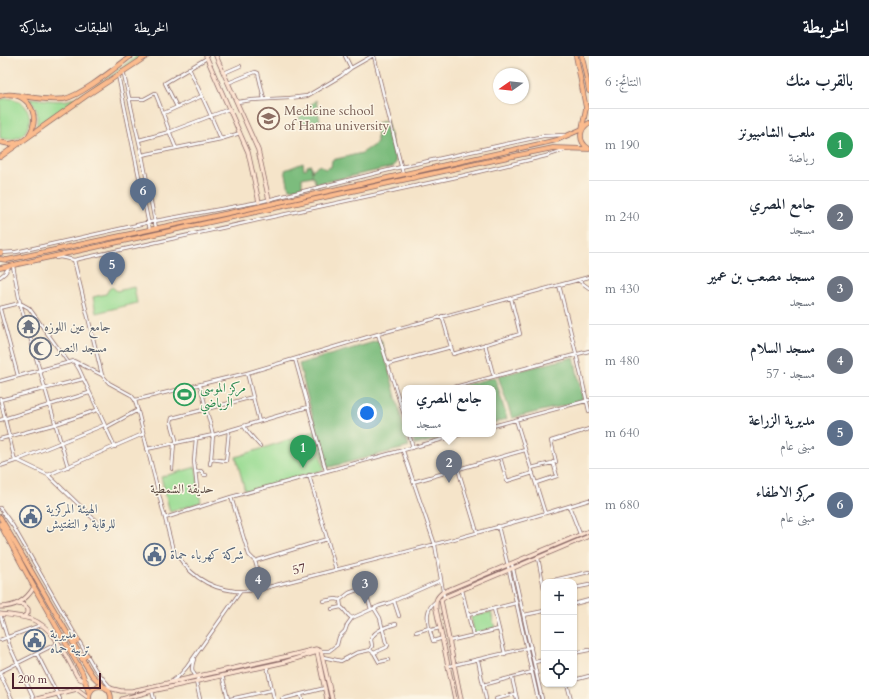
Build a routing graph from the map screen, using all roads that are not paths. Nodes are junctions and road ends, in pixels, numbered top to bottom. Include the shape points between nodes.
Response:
1 (131, 56) edge
2 (147, 56) edge
3 (216, 56) edge
4 (345, 56) edge
5 (373, 56) edge
6 (576, 56) edge
7 (582, 56) edge
8 (206, 57) edge
9 (240, 66) dead end
10 (188, 68) junction
11 (352, 68) junction
12 (123, 71) junction
13 (223, 73) junction
14 (118, 75) junction
15 (228, 83) junction
16 (589, 91) edge
17 (15, 95) junction
18 (0, 96) edge
19 (202, 96) junction
20 (130, 99) junction
21 (264, 99) junction
22 (237, 102) junction
23 (177, 107) junction
24 (229, 108) junction
25 (164, 113) junction
26 (211, 116) junction
27 (589, 122) edge
28 (582, 129) junction
29 (169, 132) junction
30 (240, 133) junction
31 (568, 135) junction
32 (26, 138) junction
33 (221, 139) junction
34 (139, 140) junction
35 (0, 142) edge
36 (176, 148) junction
37 (569, 148) junction
38 (589, 149) edge
39 (142, 155) junction
40 (0, 157) edge
41 (401, 168) junction
42 (403, 174) junction
43 (269, 200) junction
44 (258, 202) junction
45 (155, 222) junction
46 (148, 223) junction
47 (157, 229) junction
48 (150, 230) junction
49 (0, 253) edge
50 (43, 259) junction
51 (0, 260) edge
52 (74, 260) junction
53 (11, 266) junction
54 (0, 268) edge
55 (0, 277) edge
56 (589, 277) edge
57 (577, 280) junction
58 (559, 285) junction
59 (589, 288) edge
60 (511, 298) junction
61 (20, 303) junction
62 (0, 309) edge
63 (442, 316) junction
64 (378, 334) junction
65 (485, 344) junction
66 (451, 347) junction
67 (589, 350) edge
68 (576, 353) junction
69 (295, 359) junction
70 (74, 361) junction
71 (68, 362) junction
72 (388, 364) junction
73 (40, 370) junction
74 (247, 373) junction
75 (102, 375) junction
76 (18, 376) junction
77 (496, 376) junction
78 (83, 379) junction
79 (0, 381) edge
80 (462, 385) edge
81 (200, 386) junction
82 (45, 388) junction
83 (89, 393) junction
84 (253, 397) junction
85 (0, 400) edge
86 (135, 400) junction
87 (588, 400) edge
88 (400, 402) joint
89 (50, 405) junction
90 (308, 407) junction
91 (402, 408) edge
92 (97, 410) junction
93 (138, 410) junction
94 (206, 410) junction
95 (589, 412) edge
96 (5, 418) junction
97 (0, 420) edge
98 (516, 420) junction
99 (259, 421) junction
100 (56, 424) junction
101 (496, 425) edge
102 (105, 426) junction
103 (244, 426) junction
104 (589, 429) edge
105 (229, 430) junction
106 (143, 434) junction
107 (213, 435) junction
108 (9, 437) junction
109 (410, 437) edge
110 (452, 437) edge
111 (196, 438) junction
112 (0, 439) edge
113 (61, 442) junction
114 (174, 443) junction
115 (178, 443) junction
116 (260, 446) dead end
117 (114, 447) junction
118 (413, 448) junction
119 (148, 449) junction
120 (525, 450) junction
121 (403, 451) junction
122 (500, 457) junction
123 (211, 459) junction
124 (15, 461) junction
125 (553, 462) junction
126 (210, 464) dead end
127 (0, 466) edge
128 (68, 467) junction
129 (531, 468) junction
130 (172, 469) dead end
131 (458, 469) junction
132 (326, 471) junction
133 (196, 472) junction
134 (533, 473) junction
135 (48, 475) junction
136 (206, 475) dead end
137 (309, 475) junction
138 (413, 482) junction
139 (536, 483) junction
140 (197, 487) dead end
141 (230, 497) junction
142 (589, 500) edge
143 (569, 506) junction
144 (0, 508) edge
145 (545, 513) junction
146 (0, 517) edge
147 (164, 518) junction
148 (0, 524) edge
149 (100, 525) dead end
150 (498, 526) junction
151 (477, 532) junction
152 (588, 532) edge
153 (581, 535) junction
154 (589, 537) edge
155 (327, 540) junction
156 (435, 545) junction
157 (538, 558) junction
158 (255, 561) junction
159 (510, 565) junction
160 (514, 569) junction
161 (336, 570) junction
162 (510, 570) junction
163 (589, 572) edge
164 (543, 579) edge
165 (558, 579) edge
166 (441, 580) junction
167 (589, 585) edge
168 (577, 587) edge
169 (34, 588) junction
170 (264, 588) junction
171 (462, 590) junction
172 (240, 591) junction
173 (443, 592) junction
174 (444, 597) junction
175 (340, 600) junction
176 (589, 600) edge
177 (394, 601) junction
178 (323, 602) dead end
179 (435, 602) junction
180 (516, 603) junction
181 (577, 603) edge
182 (18, 604) junction
183 (0, 607) edge
184 (340, 607) junction
185 (332, 609) dead end
186 (373, 609) junction
187 (494, 609) junction
188 (541, 611) edge
189 (0, 614) edge
190 (468, 614) junction
191 (524, 615) junction
192 (399, 616) dead end
193 (23, 617) junction
194 (352, 618) junction
195 (396, 624) dead end
196 (41, 625) junction
197 (440, 627) junction
198 (382, 629) junction
199 (430, 629) junction
200 (499, 629) junction
201 (416, 632) dead end
202 (473, 635) junction
203 (6, 637) junction
204 (443, 638) junction
205 (0, 640) edge
206 (78, 640) junction
207 (450, 641) junction
208 (58, 643) junction
209 (73, 643) junction
210 (531, 647) junction
211 (527, 648) junction
212 (370, 650) junction
213 (589, 650) edge
214 (319, 651) junction
215 (577, 652) edge
216 (374, 653) junction
217 (37, 654) junction
218 (504, 654) junction
219 (87, 655) junction
220 (195, 656) junction
221 (323, 657) junction
222 (82, 659) junction
223 (388, 660) dead end
224 (478, 660) junction
225 (541, 661) edge
226 (535, 662) junction
227 (17, 663) junction
228 (455, 665) junction
229 (267, 666) junction
230 (449, 666) junction
231 (532, 672) junction
232 (0, 673) edge
233 (222, 675) junction
234 (196, 676) junction
235 (589, 676) edge
236 (512, 678) junction
237 (577, 679) edge
238 (86, 681) junction
239 (170, 682) junction
240 (196, 682) junction
241 (484, 685) junction
242 (104, 687) junction
243 (568, 687) edge
244 (325, 688) junction
245 (113, 690) junction
246 (272, 690) junction
247 (152, 691) junction
248 (89, 693) junction
249 (57, 694) junction
250 (515, 694) junction
251 (301, 695) junction
252 (247, 697) edge
253 (12, 699) edge
254 (36, 699) edge
255 (60, 699) edge
256 (89, 699) edge
257 (111, 699) edge
258 (122, 699) edge
259 (154, 699) edge
260 (200, 699) edge
261 (229, 699) edge
262 (274, 699) edge
263 (282, 699) edge
264 (302, 699) edge
265 (327, 699) edge
266 (332, 699) edge
267 (455, 699) edge
268 (461, 699) edge
269 (486, 699) edge
270 (496, 699) edge
271 (517, 699) edge
272 (538, 699) edge
273 (542, 699) edge
274 (571, 699) edge

1 - 17 main road via 75,95 64,99
2 - 12 main road
3 - 13 main road
4 - 11 street
5 - 11 street
5 - 41 street
6 - 28 main road via 586,108
7 - 16 main road
8 - 10 street
8 - 24 main road
9 - 13 street
10 - 19 street
10 - 23 street via 165,84
11 - 21 street via 307,96
12 - 14 main road
12 - 20 street
13 - 15 main road
14 - 32 main road
14 - 46 street
15 - 21 street via 258,73
15 - 22 main road
17 - 18 main road
17 - 32 main road via 28,102 34,115 34,125
19 - 23 street
19 - 26 street
20 - 25 street via 144,98 155,93
20 - 34 street
21 - 22 street
22 - 43 main road via 258,150
23 - 25 street
24 - 26 street
24 - 30 main road
25 - 29 street
26 - 29 street
26 - 33 street
27 - 28 main road
28 - 31 main road
28 - 38 main road via 581,138
29 - 34 street
29 - 36 street
30 - 33 street
30 - 44 main road via 248,152
31 - 41 street via 543,136
31 - 42 main road via 545,143
32 - 35 main road via 16,144
32 - 40 main road
33 - 36 street
34 - 39 street
36 - 39 street
37 - 38 main road
37 - 50 main road via 553,148 499,159
37 - 52 street via 461,176
39 - 45 street
41 - 42 street
41 - 43 street
42 - 47 main road
43 - 44 street
44 - 45 street
45 - 46 street
45 - 47 street
46 - 48 street
46 - 49 street via 16,252
47 - 48 main road
48 - 51 main road
50 - 52 street via 60,257
50 - 53 main road
52 - 75 street
53 - 54 main road
53 - 55 street
53 - 61 street
56 - 57 street
57 - 58 street
57 - 59 street
58 - 60 street
58 - 68 street
60 - 63 street
60 - 65 street via 520,334
61 - 62 street
61 - 71 street via 29,308
61 - 73 street
62 - 76 street
63 - 64 street
63 - 66 street
64 - 69 street
64 - 72 street
65 - 66 street via 453,354
65 - 77 street via 493,374
66 - 72 street
67 - 68 street
68 - 77 street
68 - 87 street
69 - 74 street
69 - 90 street
70 - 71 street
70 - 75 street
70 - 78 street
71 - 73 street
72 - 88 street
73 - 76 street
73 - 82 street
74 - 81 street
74 - 84 street
75 - 86 street via 110,384 131,395
76 - 79 street
77 - 80 street
78 - 82 street
78 - 83 street
81 - 86 street
81 - 94 street
82 - 85 street
82 - 89 street
83 - 89 street
83 - 92 street
84 - 94 street
84 - 99 street
85 - 96 street
86 - 93 street, 57
87 - 95 street
87 - 98 street
88 - 91 street
89 - 96 street
89 - 100 street
90 - 99 street
90 - 132 street
92 - 100 street
92 - 102 street
93 - 102 street
93 - 106 street, 57
94 - 107 street
94 - 115 street via 171,420
96 - 97 street
96 - 108 street
98 - 101 street
98 - 120 street
99 - 103 street
100 - 108 street
100 - 113 street
102 - 113 street
102 - 117 street
103 - 105 street
103 - 116 street
104 - 125 street via 551,441 556,462
105 - 107 street
105 - 123 street via 226,461
106 - 117 street
106 - 119 street, 57
107 - 111 street
107 - 123 street
108 - 112 street
108 - 124 street
109 - 118 street
110 - 118 street
111 - 115 street
111 - 133 street
113 - 124 street
113 - 128 street
114 - 115 street
114 - 119 street
114 - 130 street
117 - 128 street
118 - 121 street
119 - 147 street, 57
120 - 122 street
120 - 129 street
121 - 132 street
121 - 138 street
122 - 131 street
122 - 134 street via 507,481
123 - 126 street
124 - 127 street
124 - 135 street
125 - 129 street
125 - 139 street via 557,476
128 - 135 street
129 - 134 street
131 - 138 street
131 - 151 street
132 - 137 street
133 - 136 street via 201,471
133 - 140 street
134 - 139 street
135 - 149 street
137 - 141 street
137 - 155 street
138 - 156 street
139 - 145 street
141 - 147 street
141 - 158 street via 249,555
142 - 143 street, 57
143 - 145 street, 57
143 - 153 street
144 - 206 street
145 - 150 street, 57
146 - 209 main road
147 - 172 street, 57 via 175,551 193,573 207,584
148 - 169 main road
150 - 151 street, 57
150 - 159 street
151 - 156 street, 57
152 - 153 main road
152 - 154 street
153 - 159 main road
154 - 157 main road
155 - 158 street
155 - 161 street
156 - 161 street, 57
156 - 166 street
157 - 160 main road
157 - 164 street
158 - 170 street
159 - 160 street
159 - 162 street
159 - 173 main road
160 - 162 main road
160 - 191 street
161 - 170 street, 57
162 - 171 main road
162 - 180 street
163 - 165 street
166 - 173 street
166 - 177 street
167 - 168 street
169 - 182 main road
169 - 238 main road
170 - 172 street, 57
171 - 174 main road
171 - 190 street
172 - 220 street
173 - 174 street
173 - 179 main road
174 - 207 main road via 440,602
175 - 178 street
175 - 184 street
175 - 186 street via 362,588
176 - 181 street
177 - 186 street
177 - 192 street
179 - 197 main road
179 - 199 street via 427,614
180 - 187 street
180 - 211 street
182 - 183 main road
182 - 193 main road via 28,609 28,613
184 - 185 street
184 - 194 street
186 - 194 street
186 - 198 street via 380,618
187 - 190 street
187 - 200 street
188 - 191 street
189 - 193 main road
189 - 203 street
190 - 202 street
191 - 210 street
193 - 196 main road
194 - 214 street via 337,645 329,650
195 - 198 street
196 - 203 street
196 - 208 main road
197 - 199 street
197 - 204 main road
198 - 212 street via 371,640
198 - 216 street via 388,645
199 - 201 street
199 - 204 street via 433,641
200 - 202 street
200 - 218 street
202 - 207 street
203 - 205 street
203 - 227 street
204 - 230 main road
206 - 209 main road
206 - 219 street
207 - 228 main road
208 - 217 street
208 - 238 main road via 77,676
209 - 222 main road
210 - 211 street
210 - 226 street
211 - 218 street
211 - 231 street
212 - 216 street
212 - 221 street via 356,653 341,661
213 - 215 street
214 - 221 main road
214 - 229 main road
214 - 234 main road via 316,649
214 - 244 main road
216 - 223 street via 379,662
217 - 227 street
217 - 249 street
218 - 224 street
219 - 222 main road
219 - 245 street
220 - 234 street via 192,672
220 - 239 street
221 - 266 main road
222 - 242 main road via 92,675
224 - 228 street
224 - 241 street
225 - 226 street
226 - 273 street
227 - 232 street
227 - 254 street
228 - 230 street
228 - 268 main road
229 - 233 main road
229 - 246 street
230 - 267 main road
231 - 236 street
231 - 272 street
232 - 253 street
233 - 240 main road
233 - 261 street
234 - 239 main road
234 - 240 street
235 - 237 street
236 - 241 street
236 - 250 street
238 - 248 main road
239 - 245 main road via 132,691
240 - 247 main road
240 - 260 street
241 - 269 street
242 - 245 main road
242 - 248 main road via 94,688
242 - 257 main road via 110,692
243 - 274 street
244 - 251 street
244 - 265 main road
246 - 252 street
246 - 262 street
247 - 258 main road
247 - 259 street
248 - 256 main road
249 - 254 main road
249 - 255 street
249 - 256 main road via 78,689
250 - 270 street
250 - 271 street
251 - 263 street
251 - 264 street
252 - 261 street

